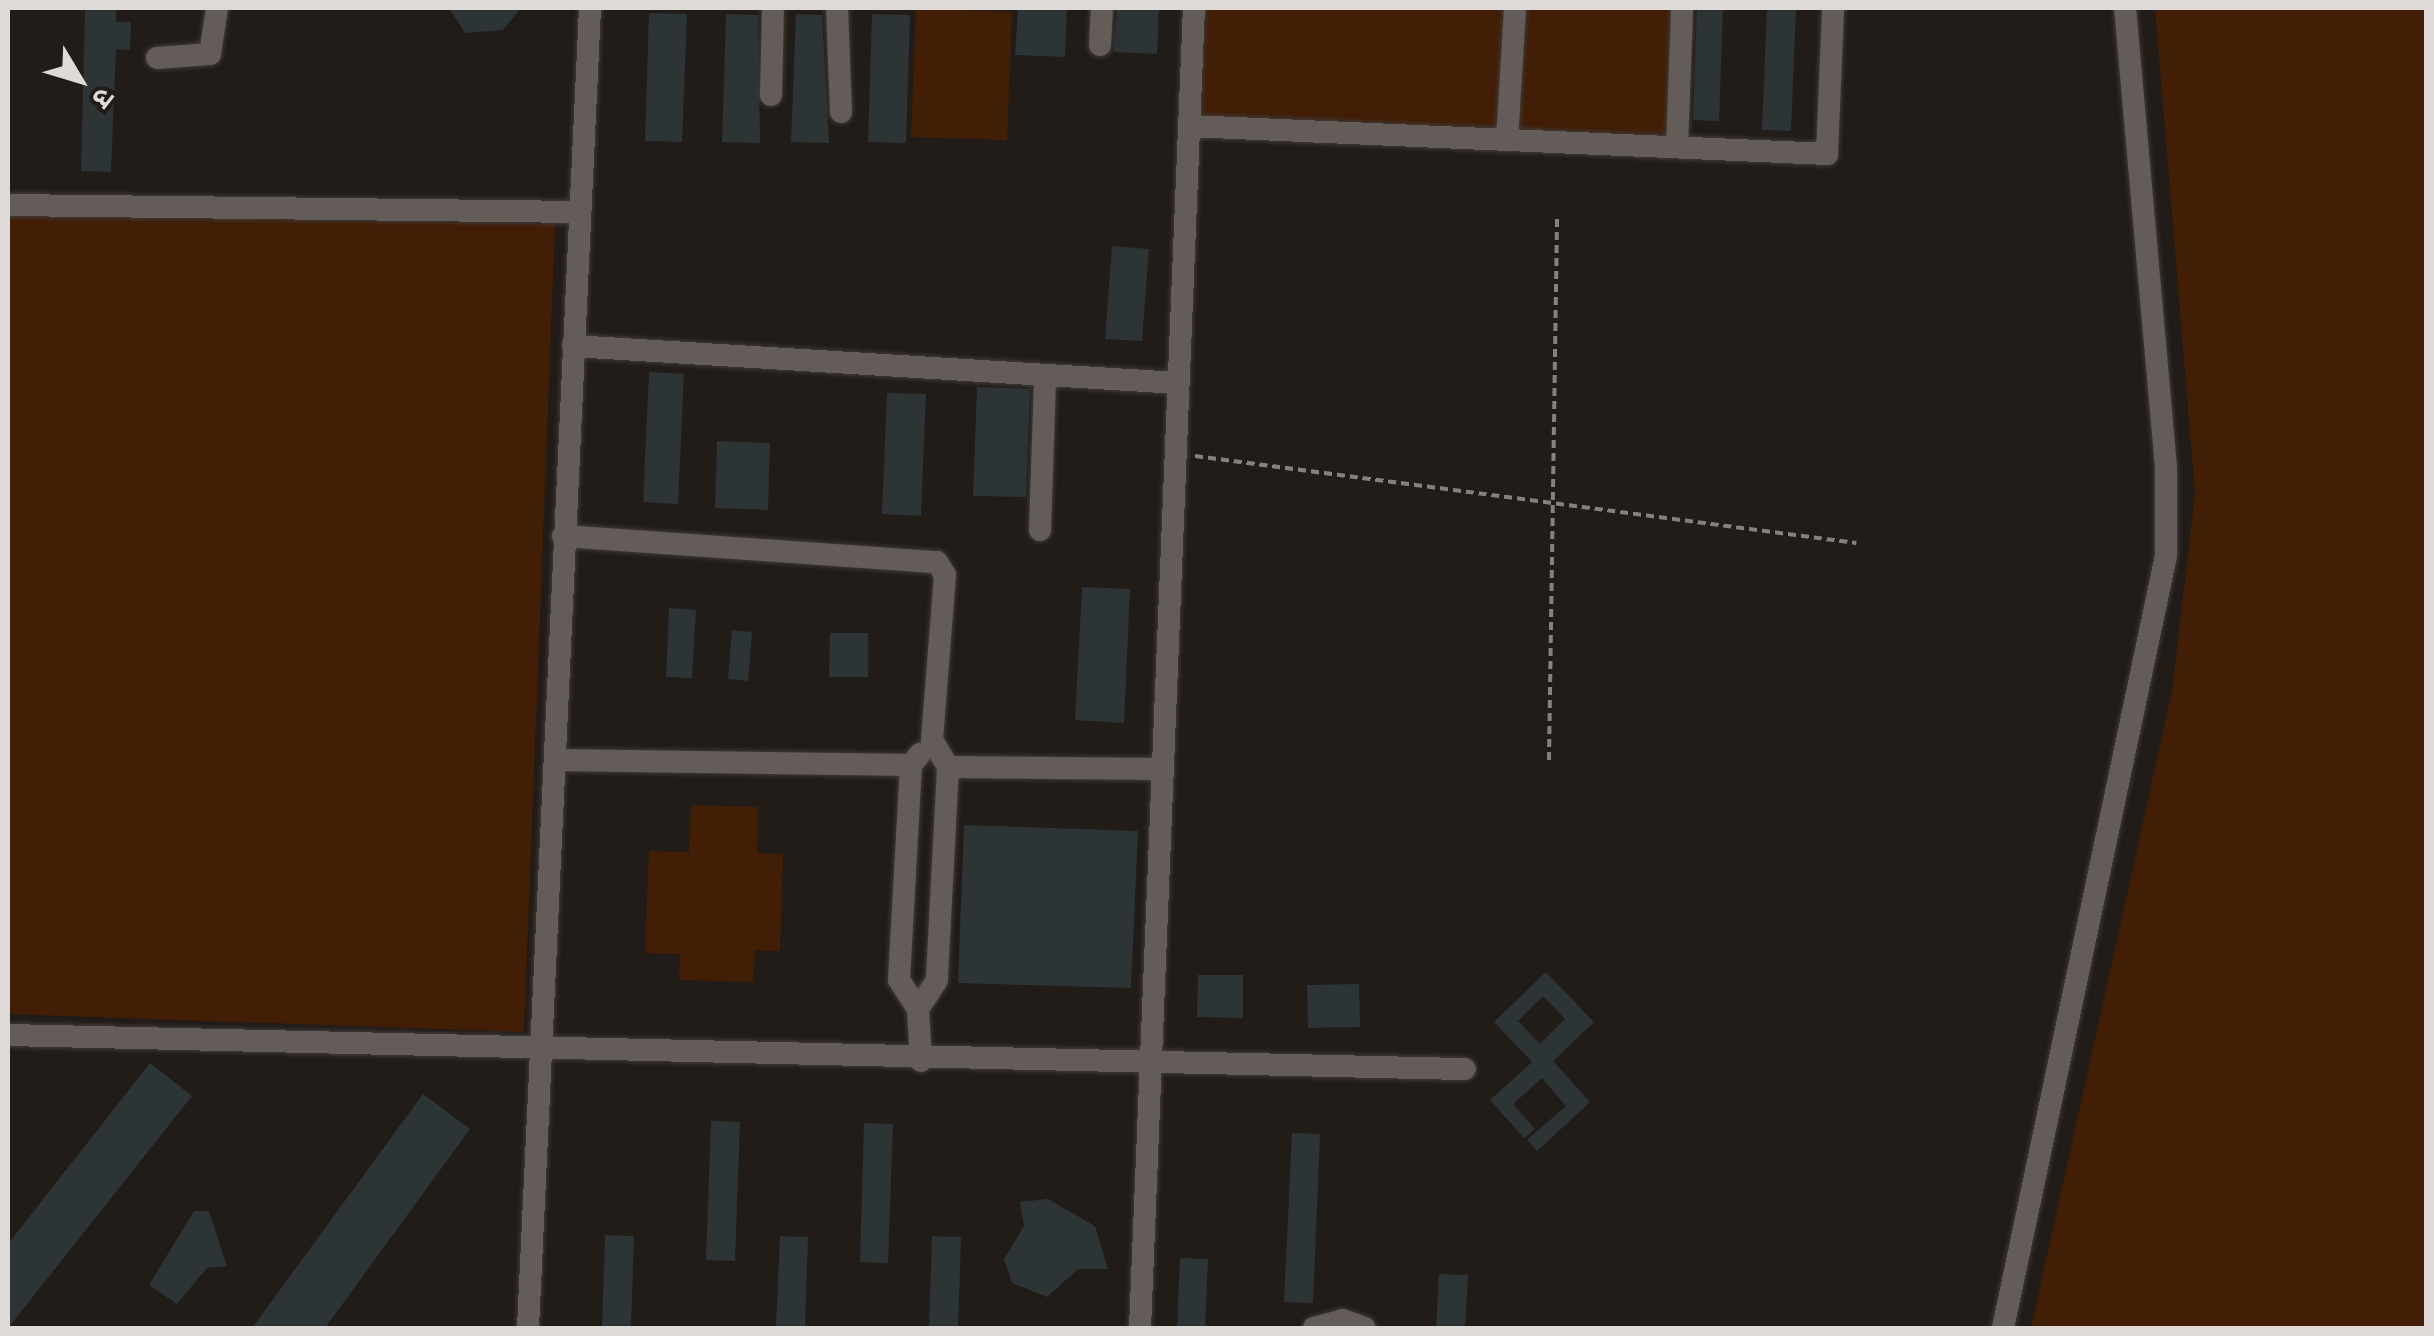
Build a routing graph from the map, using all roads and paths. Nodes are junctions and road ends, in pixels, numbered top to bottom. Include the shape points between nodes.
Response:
1 (217, 8) edge
2 (590, 8) edge
3 (774, 8) edge
4 (838, 8) edge
5 (1102, 8) edge
6 (1194, 8) edge
7 (1516, 8) edge
8 (1682, 8) edge
9 (1833, 8) edge
10 (2125, 8) edge
11 (1100, 45) dead end
12 (157, 58) dead end
13 (772, 94) dead end
14 (841, 112) dead end
15 (1189, 126) junction
16 (1506, 140) junction
17 (1677, 147) junction
18 (8, 206) edge
19 (580, 212) junction
20 (1557, 219) dead end
21 (573, 346) junction
22 (1046, 378) junction
23 (1178, 383) junction
24 (1176, 453) junction
25 (1548, 502) junction
26 (1040, 530) dead end
27 (563, 536) junction
28 (1856, 543) dead end
29 (932, 740) junction
30 (554, 760) junction
31 (1549, 760) dead end
32 (911, 764) junction
33 (948, 767) junction
34 (1162, 769) junction
35 (918, 1009) junction
36 (8, 1035) edge
37 (541, 1052) junction
38 (922, 1061) junction
39 (1150, 1066) junction
40 (1465, 1069) dead end
41 (528, 1328) edge
42 (1140, 1328) edge
43 (1314, 1328) edge
44 (1365, 1328) edge
45 (2004, 1328) edge

1 - 12 street via 210,54
2 - 19 street
3 - 13 street
4 - 14 street
5 - 11 street
6 - 15 street
7 - 16 street
8 - 17 street
9 - 17 street via 1827,154
10 - 45 street via 2166,467 2166,556
15 - 16 street
15 - 23 street
16 - 17 street
18 - 19 street
19 - 21 street
20 - 25 path
21 - 22 street
21 - 27 street
22 - 23 street
22 - 26 street
23 - 24 street
24 - 25 path
24 - 34 street
25 - 28 path
25 - 31 path
27 - 29 street via 937,562 945,575
27 - 30 street
29 - 32 street
29 - 33 street
30 - 32 street
30 - 37 street
32 - 35 street via 899,980
33 - 34 street
33 - 35 street via 937,980
34 - 39 street
35 - 38 street
36 - 37 street
37 - 38 street
37 - 41 street
38 - 39 street
39 - 40 street
39 - 42 street
43 - 44 street via 1342,1320

